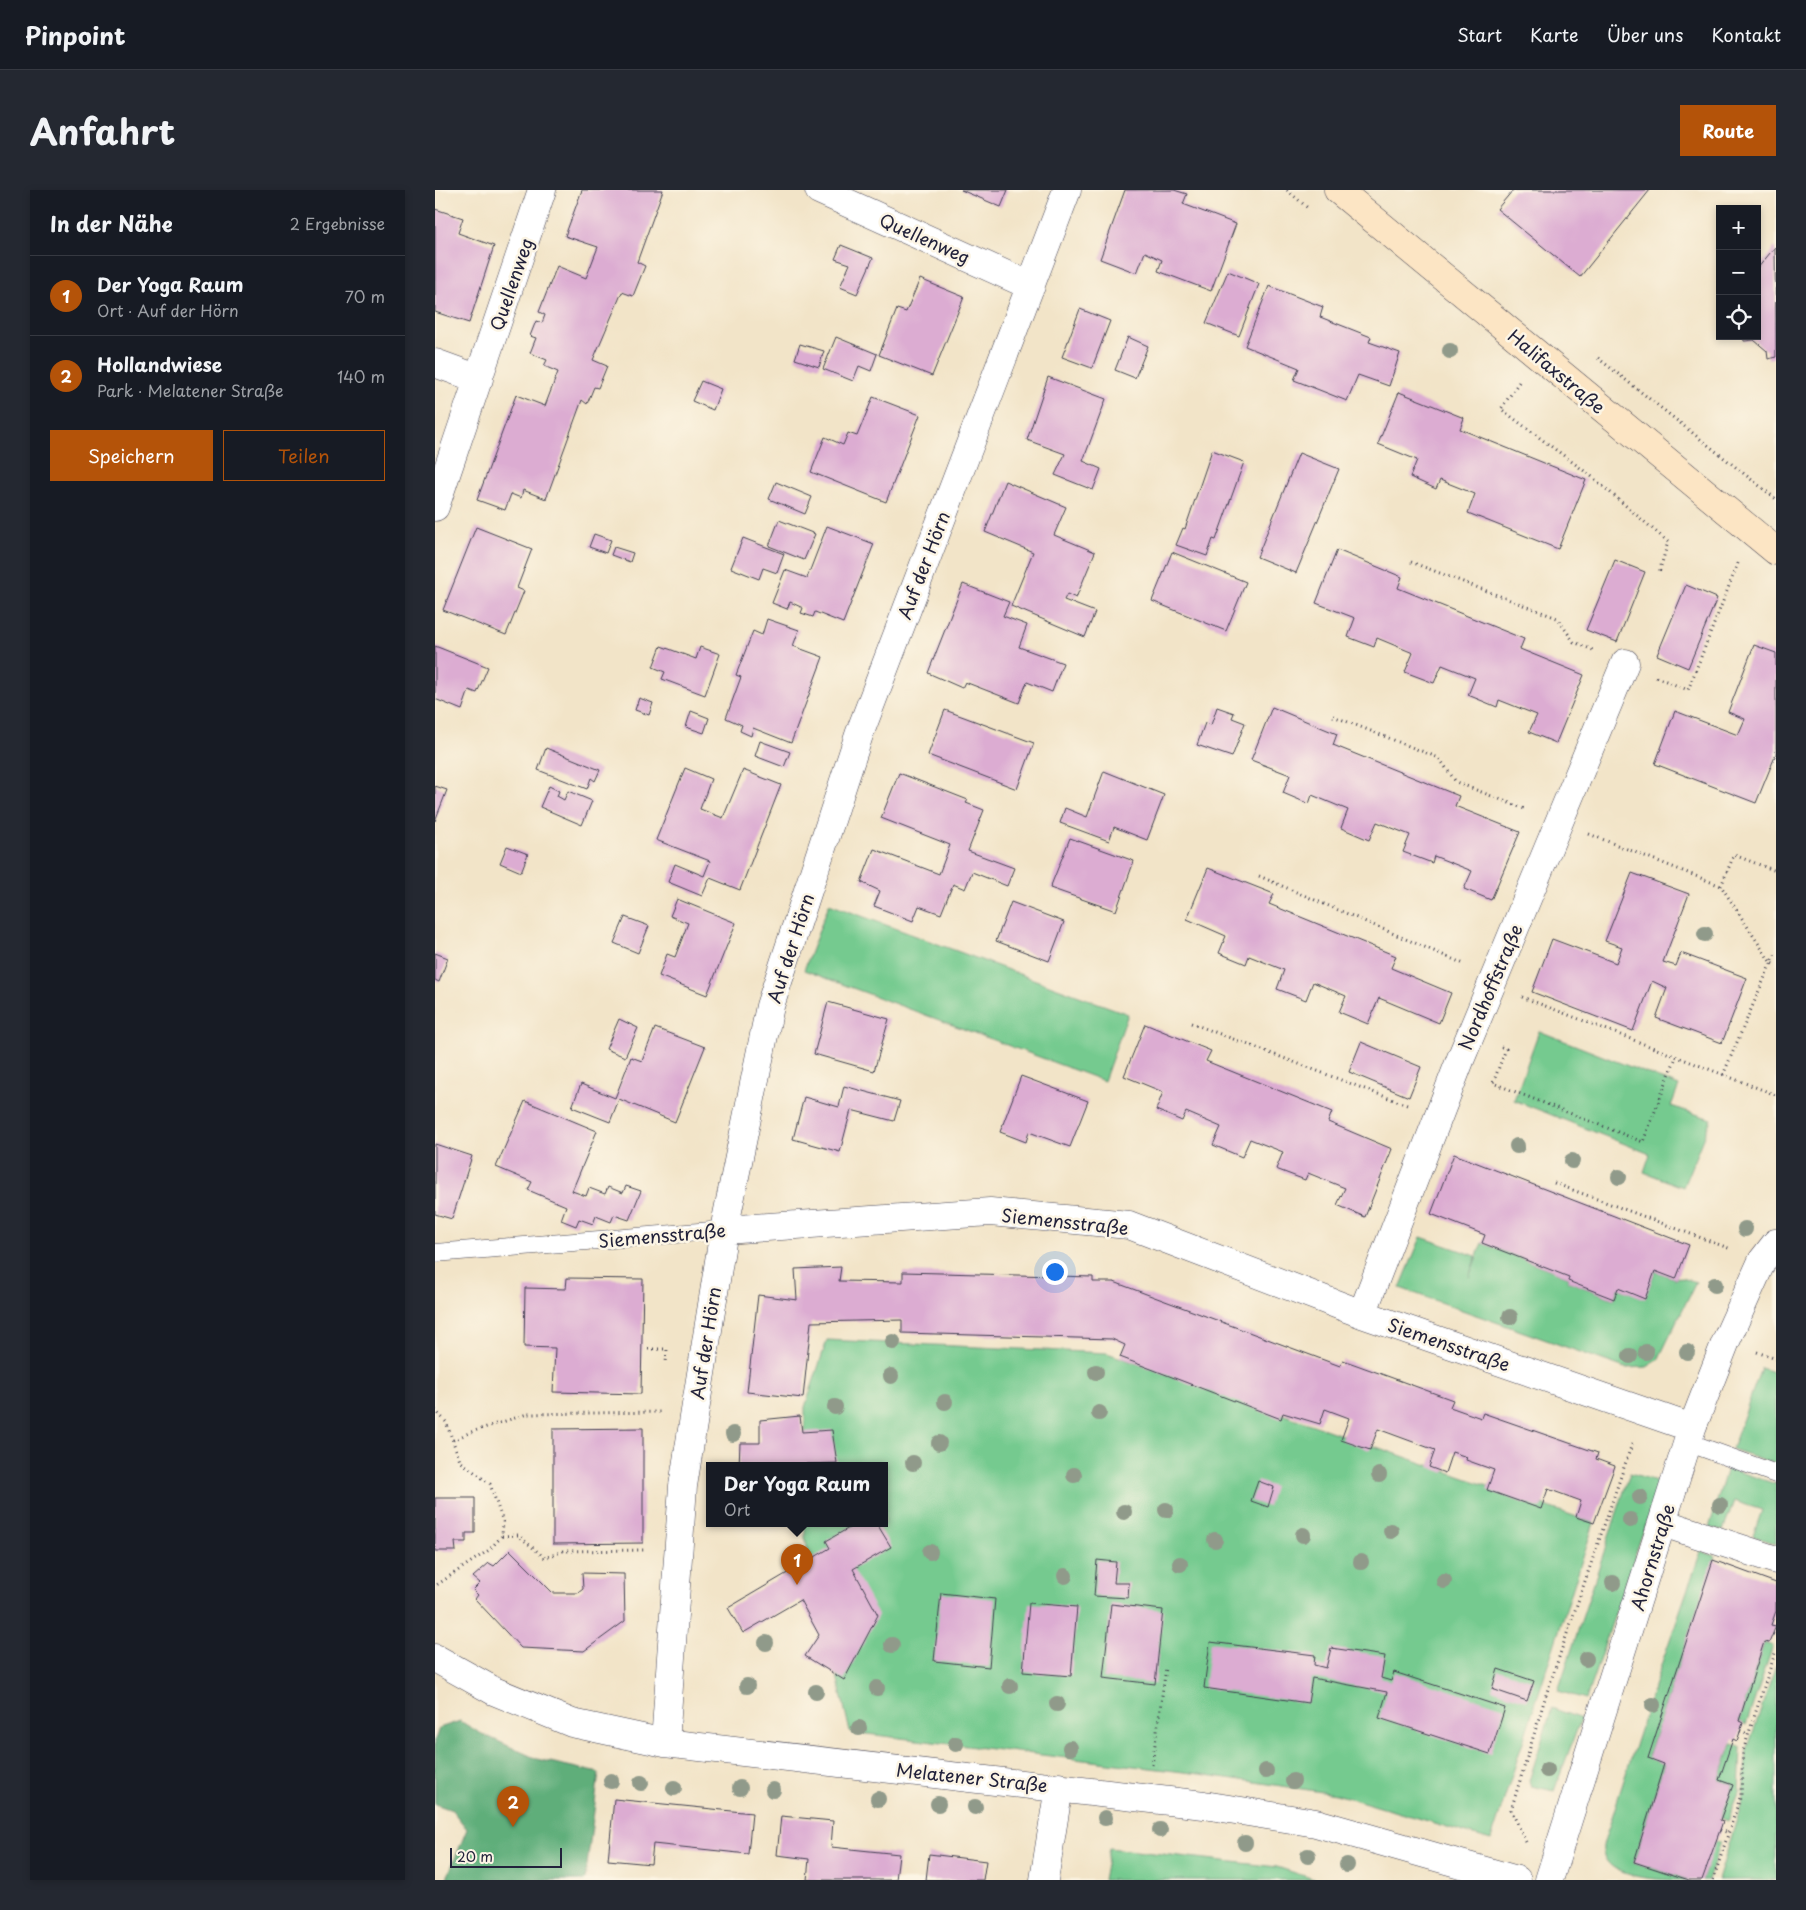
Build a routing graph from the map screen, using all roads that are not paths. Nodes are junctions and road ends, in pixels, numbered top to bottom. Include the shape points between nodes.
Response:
1 (543, 190) edge
2 (819, 190) edge
3 (1067, 190) edge
4 (1338, 190) edge
5 (1031, 286) junction
6 (435, 363) edge
7 (479, 379) junction
8 (435, 507) edge
9 (1776, 551) edge
10 (1625, 663) dead end
11 (724, 1230) junction
12 (1769, 1252) edge
13 (435, 1253) edge
14 (1362, 1314) junction
15 (1690, 1435) junction
16 (1776, 1474) edge
17 (1663, 1523) junction
18 (1776, 1560) edge
19 (435, 1658) edge
20 (665, 1743) junction
21 (1059, 1787) junction
22 (1044, 1880) edge
23 (1517, 1880) edge
24 (1549, 1880) edge

1 - 7 street, Quellenweg
2 - 5 street, Quellenweg
3 - 5 street, Auf der Hörn
4 - 9 main road, Halifaxstraße
5 - 11 street, Auf der Hörn via 859,735 770,1006
6 - 7 street
7 - 8 street, Quellenweg
10 - 14 street, Nordhoffstraße via 1438,1117
11 - 13 lane, Siemensstraße
11 - 14 street, Siemensstraße via 990,1212 1129,1226
11 - 20 street, Auf der Hörn via 683,1486 666,1552
12 - 15 street, Ahornstraße via 1726,1341
14 - 15 street, Siemensstraße via 1643,1412
15 - 16 lane
15 - 17 street, Ahornstraße
17 - 18 street
17 - 24 street, Ahornstraße
19 - 20 street, Melatener Straße via 494,1691 572,1723
20 - 21 street, Melatener Straße
21 - 22 street
21 - 23 street, Melatener Straße via 1316,1823

